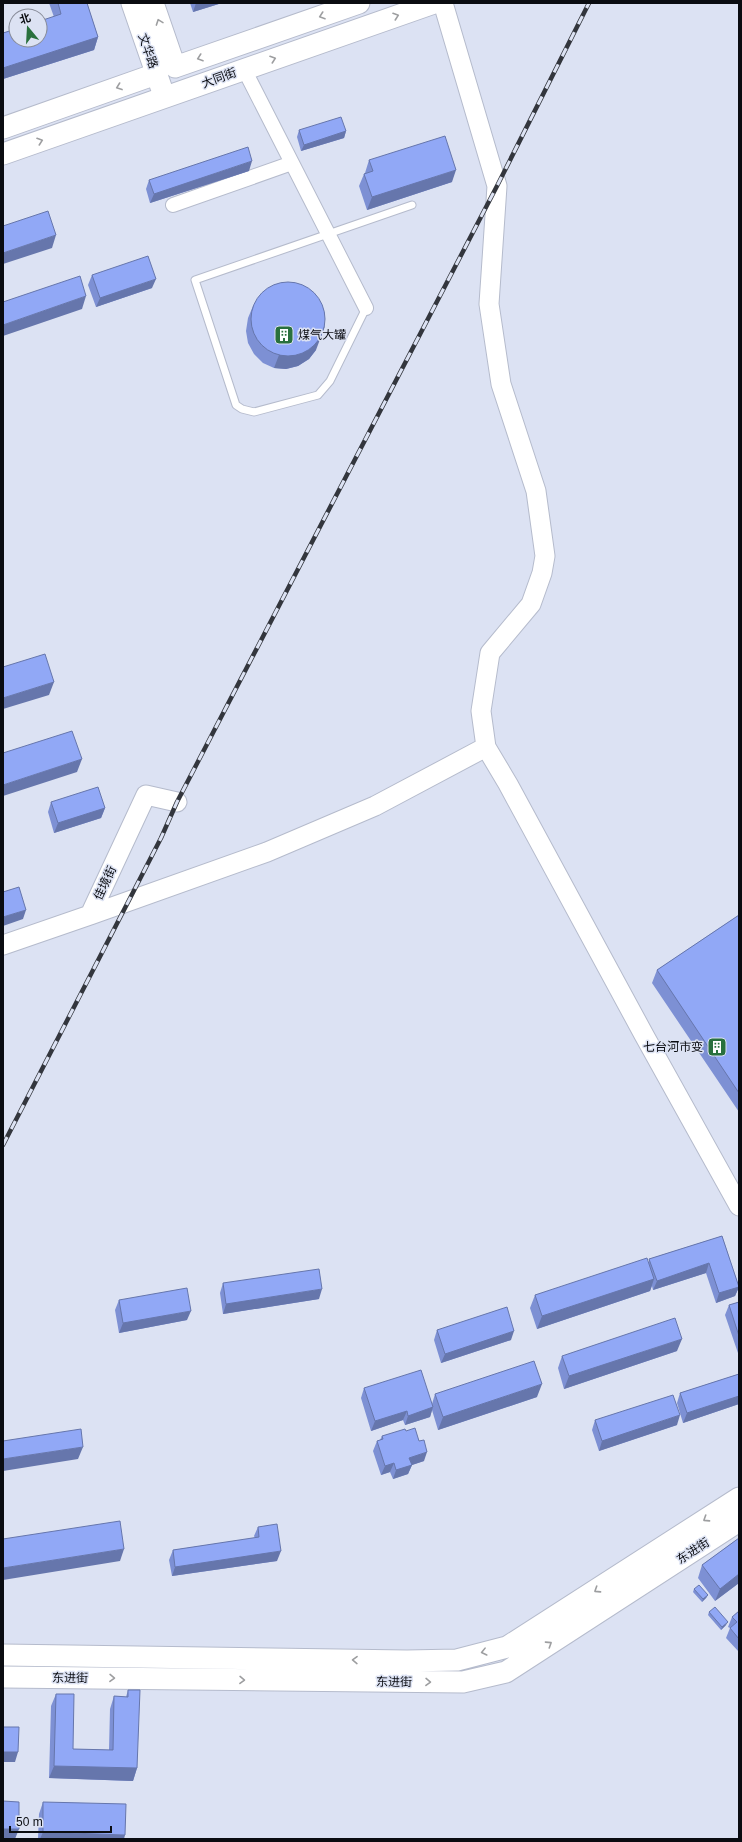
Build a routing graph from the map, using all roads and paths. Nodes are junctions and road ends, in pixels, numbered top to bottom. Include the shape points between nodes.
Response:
1 (132, 3) edge
2 (153, 3) edge
3 (359, 3) edge
4 (434, 3) edge
5 (443, 3) edge
6 (175, 67) junction
7 (244, 69) junction
8 (156, 74) junction
9 (175, 94) junction
10 (3, 128) edge
11 (3, 154) edge
12 (292, 163) junction
13 (173, 205) dead end
14 (412, 205) dead end
15 (329, 235) junction
16 (366, 308) joint
17 (486, 747) junction
18 (177, 802) dead end
19 (90, 916) junction
20 (3, 945) edge
21 (739, 1206) edge
22 (739, 1498) edge
23 (739, 1521) edge
24 (3, 1655) edge
25 (3, 1677) edge

1 - 8 main road, 文华路
6 -> 2 main road, 文华路
3 -> 6 main road, 大同街
7 -> 4 main road, 大同街
5 - 17 main road via 497,186 489,304 501,384 536,491 545,556 531,604 490,653 481,711
6 - 8 main road
6 - 9 main road
7 - 9 main road, 大同街
7 - 12 street
8 - 9 main road, 文华路
8 -> 10 main road
11 -> 9 main road, 大同街
12 - 13 street
12 - 15 street
14 - 15 lane
15 - 16 street
15 - 16 lane via 195,280 236,405 254,412 318,395 330,382
17 - 19 main road via 375,806 267,852
17 - 21 main road
18 - 19 main road, 佳境街 via 146,795
19 - 20 main road, 佳境街
22 -> 24 main road, 东进街 via 507,1647 457,1660
25 -> 23 main road, 东进街 via 463,1682 506,1672

